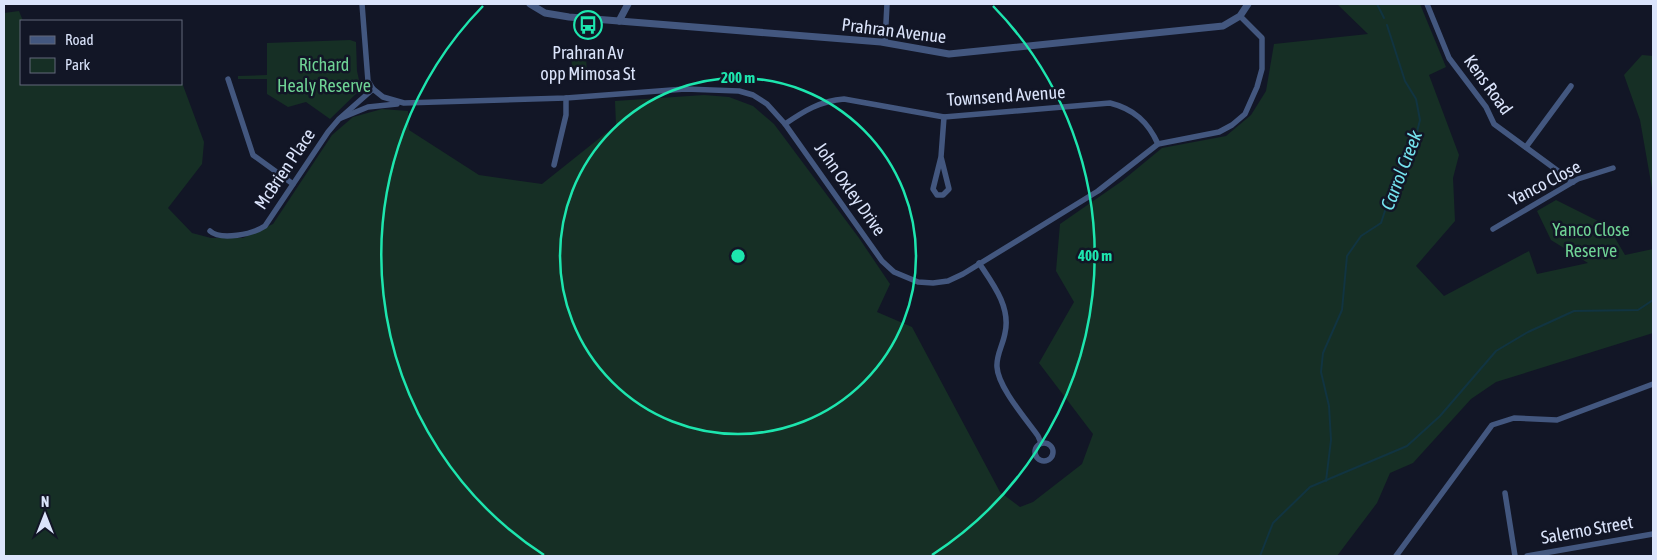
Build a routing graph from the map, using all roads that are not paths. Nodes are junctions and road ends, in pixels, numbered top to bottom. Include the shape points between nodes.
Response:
1 (362, 4) edge
2 (530, 4) edge
3 (628, 4) edge
4 (887, 4) edge
5 (1248, 4) edge
6 (1427, 4) edge
7 (1240, 16) junction
8 (619, 21) junction
9 (885, 42) junction
10 (228, 79) dead end
11 (1571, 86) dead end
12 (373, 89) junction
13 (566, 98) junction
14 (404, 103) junction
15 (944, 117) junction
16 (338, 119) junction
17 (785, 124) junction
18 (1158, 144) junction
19 (1526, 147) junction
20 (942, 157) junction
21 (554, 165) dead end
22 (1613, 168) dead end
23 (1574, 182) junction
24 (294, 184) junction
25 (1493, 229) dead end
26 (210, 231) dead end
27 (979, 264) junction
28 (1653, 384) edge
29 (1041, 443) dead end
30 (1505, 493) dead end
31 (1653, 534) edge
32 (1396, 556) edge
33 (1515, 556) edge
34 (1527, 556) edge

1 - 12 street via 366,72
2 - 8 street, Prahran Avenue via 551,14
3 - 8 street
4 - 9 street
5 - 7 street
6 - 19 street, Kens Road via 1449,58 1486,107 1494,124
7 - 9 street, Prahran Avenue via 1223,26 1205,29 964,53 949,54
7 - 18 street, John Oxley Drive via 1262,38 1263,50 1257,87 1245,114 1219,132
8 - 9 street, Prahran Avenue
10 - 24 street via 253,155
11 - 19 street
12 - 14 street, John Oxley Drive via 392,101
12 - 16 street, McBrien Place
13 - 14 street, John Oxley Drive
13 - 17 street, John Oxley Drive via 685,89 739,91 768,104
13 - 21 street via 566,115
14 - 16 street via 368,108
15 - 17 street, Townsend Avenue via 844,99 828,100
15 - 18 street, Townsend Avenue via 1110,103 1127,107 1143,120
15 - 20 street
16 - 24 street, McBrien Place
17 - 27 street, John Oxley Drive via 882,261 894,272 912,280 933,283 948,281
18 - 27 street, John Oxley Drive via 1098,191
19 - 23 street, Kens Road
20 - 20 street via 949,190 937,195 933,183
22 - 23 street, Yanco Close
23 - 25 street, Yanco Close
24 - 26 street, McBrien Place via 269,221 259,230 226,235
27 - 29 street via 997,290 1006,311 1006,332 997,367 1000,379
28 - 32 street via 1557,420 1514,418 1492,425
30 - 33 street
31 - 34 street, Salerno Street

